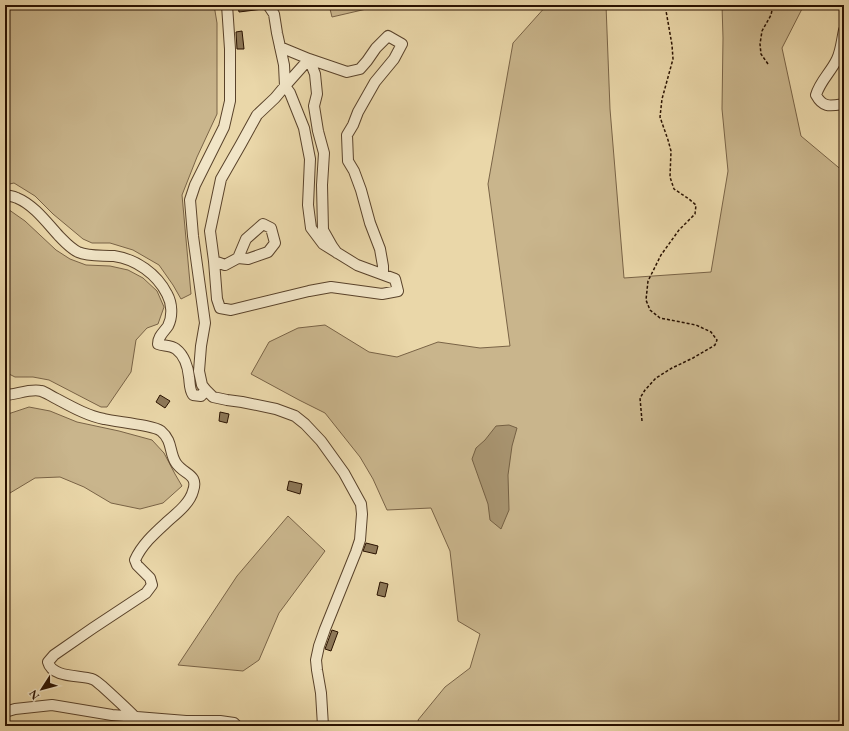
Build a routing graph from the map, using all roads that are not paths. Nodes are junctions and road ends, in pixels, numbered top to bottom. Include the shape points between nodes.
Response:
1 (227, 5) edge
2 (268, 5) edge
3 (844, 30) edge
4 (280, 47) junction
5 (309, 59) junction
6 (285, 86) junction
7 (844, 104) edge
8 (5, 195) edge
9 (337, 253) junction
10 (238, 258) dead end
11 (214, 260) junction
12 (384, 274) junction
13 (206, 390) junction
14 (5, 395) edge
15 (5, 712) edge
16 (322, 715) junction
17 (134, 716) junction
18 (236, 726) edge
19 (314, 726) edge
20 (323, 726) edge

1 - 13 street via 230,101 224,127 195,184 190,200 205,323 199,371
2 - 4 street via 274,14
3 - 7 street via 838,58 817,89 816,95 826,106
4 - 5 street
4 - 6 street
5 - 6 street
5 - 9 street via 315,74 317,94 314,106 324,153 323,230
5 - 12 street via 347,72 360,69 388,36 402,44 394,59 375,82 347,135 348,161 361,190 380,249
6 - 9 street via 304,128 310,159 308,204 311,228 323,244
6 - 11 street via 257,115 221,179 210,231
8 - 13 street via 16,197 29,205 68,245 79,252 115,256 133,262 155,277 167,294 171,306 168,326 158,344 177,349 187,366 190,391 193,395 201,396
9 - 12 street via 357,265
10 - 11 street via 225,265
11 - 12 street via 220,308 231,310 309,290 331,287 382,294 398,291 395,279
13 - 16 street via 213,397 276,409 295,416 321,441 344,473 361,504 360,540 325,629 316,660
14 - 17 street via 41,390 83,412 103,419 159,430 170,444 176,464 195,482 193,492 183,508 152,536 135,560 150,578 152,585 146,593 54,655 48,662 54,671 94,679
15 - 17 street via 52,705
16 - 19 street
16 - 20 street
17 - 18 street via 220,721 234,723

